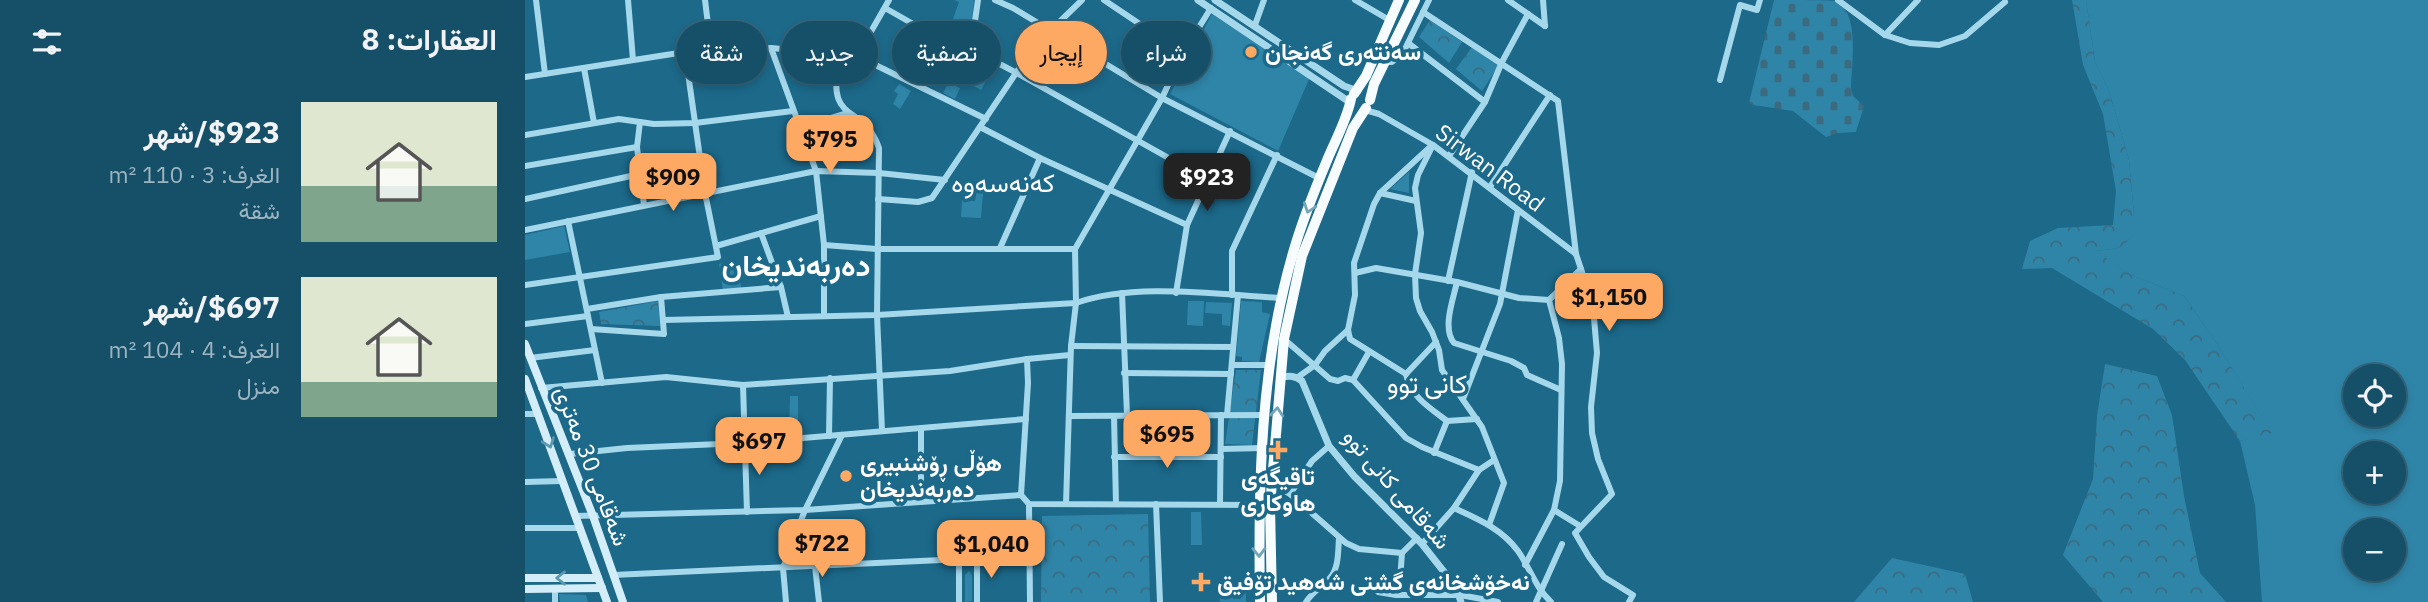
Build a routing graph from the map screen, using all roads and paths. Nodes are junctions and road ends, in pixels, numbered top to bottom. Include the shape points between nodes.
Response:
1 (535, 0) edge
2 (628, 0) edge
3 (705, 0) edge
4 (889, 0) edge
5 (978, 0) edge
6 (995, 0) edge
7 (1082, 0) edge
8 (1104, 0) edge
9 (1198, 0) edge
10 (1264, 0) edge
11 (1355, 0) edge
12 (1399, 0) edge
13 (1415, 0) edge
14 (1429, 0) edge
15 (1508, 0) edge
16 (1543, 0) edge
17 (1760, 0) edge
18 (1838, 0) edge
19 (1918, 0) edge
20 (2005, 2) dead end
21 (1213, 4) edge
22 (885, 8) junction
23 (1423, 12) junction
24 (1528, 14) junction
25 (708, 21) edge
26 (878, 21) edge
27 (908, 21) edge
28 (975, 21) edge
29 (1034, 21) edge
30 (1061, 21) edge
31 (1135, 21) edge
32 (1202, 21) edge
33 (1391, 21) junction
34 (1255, 25) junction
35 (1885, 35) junction
36 (1408, 43) junction
37 (767, 48) edge
38 (771, 48) junction
39 (781, 49) edge
40 (676, 53) edge
41 (633, 60) junction
42 (1387, 62) junction
43 (1502, 62) junction
44 (1107, 65) edge
45 (878, 67) edge
46 (584, 68) junction
47 (545, 74) junction
48 (1015, 76) edge
49 (525, 77) edge
50 (1720, 80) dead end
51 (690, 84) edge
52 (835, 84) edge
53 (1037, 84) edge
54 (1168, 84) edge
55 (1550, 95) junction
56 (1161, 98) junction
57 (1359, 101) junction
58 (1485, 102) junction
59 (793, 111) junction
60 (847, 113) junction
61 (986, 119) junction
62 (640, 122) junction
63 (594, 123) junction
64 (695, 123) junction
65 (801, 127) junction
66 (981, 127) junction
67 (1230, 131) junction
68 (525, 135) edge
69 (1138, 139) junction
70 (1433, 145) junction
71 (637, 148) junction
72 (1277, 155) junction
73 (1449, 156) junction
74 (1040, 158) junction
75 (525, 166) edge
76 (815, 171) junction
77 (879, 173) junction
78 (1472, 173) junction
79 (640, 174) junction
80 (1319, 178) junction
81 (945, 180) junction
82 (1207, 180) junction
83 (1490, 187) junction
84 (1108, 190) junction
85 (705, 193) junction
86 (1380, 193) junction
87 (525, 199) edge
88 (878, 199) junction
89 (1416, 201) junction
90 (644, 205) junction
91 (1518, 210) junction
92 (821, 216) junction
93 (568, 222) junction
94 (1187, 225) junction
95 (525, 230) edge
96 (761, 233) junction
97 (824, 245) junction
98 (716, 246) junction
99 (1000, 248) junction
100 (877, 249) junction
101 (1075, 249) junction
102 (1576, 254) junction
103 (1581, 269) junction
104 (1355, 272) junction
105 (1415, 274) junction
106 (580, 277) junction
107 (1448, 281) junction
108 (1457, 282) junction
109 (525, 285) edge
110 (781, 287) junction
111 (1176, 292) junction
112 (1501, 292) junction
113 (1122, 293) junction
114 (1235, 295) junction
115 (661, 297) junction
116 (1282, 298) junction
117 (1549, 300) junction
118 (1076, 303) junction
119 (588, 312) junction
120 (824, 315) junction
121 (877, 315) junction
122 (788, 317) junction
123 (663, 320) junction
124 (525, 324) edge
125 (591, 329) junction
126 (1348, 330) junction
127 (1284, 338) junction
128 (1436, 342) junction
129 (525, 344) edge
130 (1070, 346) junction
131 (1125, 346) junction
132 (1233, 347) junction
133 (596, 350) junction
134 (1369, 352) junction
135 (1482, 352) junction
136 (1070, 355) junction
137 (530, 358) junction
138 (1027, 359) junction
139 (1231, 365) junction
140 (1269, 365) junction
141 (1315, 365) junction
142 (1124, 373) junction
143 (880, 374) junction
144 (1231, 374) junction
145 (1406, 374) junction
146 (1280, 377) junction
147 (1298, 377) junction
148 (829, 378) junction
149 (525, 379) edge
150 (1353, 380) junction
151 (602, 383) junction
152 (743, 384) junction
153 (541, 388) junction
154 (1561, 390) junction
155 (1463, 399) junction
156 (525, 414) edge
157 (538, 414) junction
158 (1127, 415) junction
159 (1224, 415) junction
160 (1265, 415) junction
161 (1070, 416) junction
162 (1114, 416) junction
163 (1025, 419) junction
164 (1477, 419) junction
165 (1447, 421) junction
166 (921, 428) junction
167 (882, 431) junction
168 (842, 435) junction
169 (829, 436) junction
170 (743, 443) junction
171 (1329, 446) junction
172 (1263, 448) junction
173 (1221, 453) junction
174 (1434, 453) junction
175 (570, 454) junction
176 (1114, 457) junction
177 (1495, 460) junction
178 (1479, 470) junction
179 (562, 481) junction
180 (525, 482) edge
181 (1272, 484) junction
182 (1290, 494) junction
183 (1021, 495) junction
184 (921, 502) junction
185 (1066, 503) junction
186 (1029, 504) junction
187 (1116, 504) junction
188 (1156, 504) junction
189 (1220, 504) junction
190 (1258, 505) junction
191 (1270, 506) junction
192 (1454, 508) junction
193 (804, 510) junction
194 (1554, 510) junction
195 (747, 512) junction
196 (575, 516) junction
197 (593, 516) junction
198 (1489, 525) junction
199 (1580, 526) junction
200 (525, 528) edge
201 (579, 528) junction
202 (1339, 538) junction
203 (1419, 541) junction
204 (1562, 544) dead end
205 (1402, 554) junction
206 (1029, 556) junction
207 (977, 559) junction
208 (959, 560) junction
209 (1525, 565) junction
210 (814, 566) junction
211 (783, 568) junction
212 (613, 575) junction
213 (525, 578) edge
214 (598, 578) junction
215 (555, 588) junction
216 (602, 588) junction
217 (525, 589) edge
218 (1378, 592) dead end
219 (1541, 593) junction
220 (1396, 597) edge
221 (1461, 598) edge
222 (555, 602) edge
223 (607, 602) edge
224 (623, 602) edge
225 (786, 602) edge
226 (819, 602) edge
227 (959, 602) edge
228 (978, 602) edge
229 (1030, 602) edge
230 (1160, 602) edge
231 (1260, 602) edge
232 (1272, 602) edge
233 (1305, 602) edge
234 (1498, 602) edge
235 (1536, 602) edge
236 (1551, 602) edge
237 (1629, 602) edge

1 - 47 street
2 - 41 street
3 - 25 street
4 - 22 street
5 - 28 street
6 - 29 street
7 - 30 street
8 - 31 street
9 - 21 street
10 - 34 street
11 - 33 street
12 - 33 highway
13 - 42 highway
14 - 23 street
15 - 24 street
16 - 24 street via 1545,26
17 - 50 street via 1757,10 1740,5
18 - 35 street
19 - 35 street
20 - 35 street via 1965,36 1939,45
21 - 32 street
21 - 34 street
21 - 57 street
22 - 26 street
22 - 27 street
23 - 36 street
23 - 43 street
24 - 43 street
33 - 57 highway
34 - 57 street
36 - 42 street via 1400,56
36 - 58 street
37 - 38 street
38 - 39 street
38 - 59 street
40 - 41 street
41 - 46 street
42 - 57 highway
43 - 55 street
43 - 58 street
44 - 56 street
45 - 61 street
46 - 47 street
46 - 63 street
47 - 49 street
48 - 61 street
51 - 64 street
52 - 60 street
53 - 69 street
54 - 56 street
55 - 83 street
55 - 102 street via 1558,101
56 - 67 street
56 - 69 street
57 - 70 street, Sirwan Road
57 - 80 highway
57 - 127 highway via 1353,128 1302,256
58 - 73 street
59 - 64 street
59 - 65 street
60 - 65 street
60 - 77 street via 874,137
61 - 66 street
62 - 63 street via 619,118
62 - 64 street
62 - 71 street
63 - 68 street
64 - 85 street
65 - 76 street
66 - 74 street
66 - 81 street
67 - 72 street
67 - 82 street
69 - 82 street
69 - 84 street
70 - 73 street, Sirwan Road
70 - 86 street
70 - 89 street via 1418,175
71 - 75 street
71 - 79 street
72 - 80 street
72 - 114 street via 1232,251
73 - 78 street, Sirwan Road
74 - 84 street
74 - 99 street
76 - 77 street
76 - 85 street
76 - 92 street
77 - 81 street
77 - 88 street
78 - 83 street, Sirwan Road
78 - 107 street
79 - 87 street
79 - 90 street
80 -> 116 highway
81 - 88 street via 928,200
82 - 94 street
83 - 91 street, Sirwan Road
84 - 94 street
84 - 101 street
85 - 90 street
85 - 98 street
86 - 89 street
86 - 104 street
88 - 100 street
89 - 105 street via 1421,233
90 - 93 street
91 - 102 street, Sirwan Road
91 - 112 street
92 - 96 street
92 - 97 street
93 - 95 street
93 - 106 street
94 - 111 street
96 - 98 street
96 - 110 street
97 - 100 street
97 - 120 street
98 - 106 street via 718,257
99 - 100 street
99 - 101 street
100 - 121 street
101 - 118 street
102 - 103 street
103 - 117 street
103 - 199 street via 1597,352 1592,433 1612,494
104 - 105 street via 1376,268
104 - 126 street
105 - 107 street
105 - 128 street via 1420,311
106 - 109 street
106 - 119 street
107 - 108 street
108 - 112 street
108 - 135 street via 1449,337
110 - 115 street
110 - 122 street
111 - 113 street
111 - 114 street
112 - 117 street
112 - 135 street
113 - 118 street
113 - 131 street
114 - 116 street
114 - 132 street
115 - 119 street
115 - 123 street
116 - 140 highway
117 - 154 street via 1559,338
118 - 121 street
118 - 130 street
119 - 124 street
119 - 125 street
120 - 121 street
120 - 122 street
121 - 143 street
122 - 123 street
123 - 125 street via 664,334
125 - 133 street
126 - 134 street via 1350,339
126 - 141 street
127 - 141 street
127 - 146 highway
128 - 145 street
128 - 155 street via 1442,370
129 - 137 main road, شەقامی 30 مەتری
130 - 131 street
130 - 136 street
131 - 132 street
131 - 142 street
132 - 139 street
133 - 137 street
133 - 151 street
134 - 145 street
134 - 150 street
135 - 154 street via 1511,361 1527,375
135 - 155 street
136 - 138 street
136 - 161 street
137 - 153 main road, شەقامی 30 مەتری
138 - 143 street via 950,371
138 - 163 street
139 - 140 street
139 - 144 street
140 - 160 highway
141 - 147 street
141 - 150 street via 1330,379
142 - 144 street
142 - 158 street
143 - 148 street
143 - 167 street
144 - 159 street
145 - 165 street via 1408,387
146 - 147 street
181 -> 146 highway
147 - 171 street, شەقامی کانی توو
148 - 152 street
148 - 169 street
149 - 157 main road, شەقامی 30 مەتری
150 - 174 street via 1406,438
151 - 152 street via 666,377
151 - 153 street
152 - 170 street
153 - 175 main road, شەقامی 30 مەتری
154 - 194 street via 1562,454
155 - 164 street
156 - 157 street
157 -> 179 main road, شەقامی 30 مەتری
158 - 159 street
158 - 162 street
159 - 160 street
159 - 173 street
160 - 172 highway
161 - 162 street
161 - 185 street
162 - 176 street
163 - 166 street
163 - 183 street
164 - 165 street
164 - 177 street
165 - 174 street
166 - 167 street
166 - 184 street
167 - 168 street
168 - 169 street
168 - 193 street
169 - 170 street
170 - 175 street
170 - 195 street
171 - 182 street via 1312,461
171 - 203 street, شەقامی کانی توو
172 - 173 street
172 - 190 highway
173 - 176 street
173 - 189 street
174 - 178 street
175 - 197 main road, شەقامی 30 مەتری
176 - 187 street
177 - 178 street
177 - 198 street via 1504,483
178 - 192 street
179 - 180 street
179 - 196 main road, شەقامی 30 مەتری
181 - 182 street
181 - 191 highway
182 - 202 street
183 - 184 street
183 - 186 street
184 - 193 street
185 - 186 street
185 - 187 street
186 - 206 street
187 - 188 street
188 - 189 street
188 - 230 street
189 - 190 street
190 - 191 street
190 -> 231 highway
191 - 232 highway
192 - 198 street
192 - 203 street
193 - 195 street
193 - 211 street
194 - 199 street
194 - 209 street
195 - 197 street
196 - 197 street
196 - 201 main road, شەقامی 30 مەتری
197 - 212 main road, شەقامی 30 مەتری
198 - 209 street via 1516,549
199 - 237 street via 1575,533 1589,557 1604,577 1633,594
200 - 201 street
201 - 214 main road, شەقامی 30 مەتری
202 - 205 street via 1359,549
202 - 233 street via 1335,570
203 - 205 street
203 - 221 street, شەقامی کانی توو
204 - 219 street
205 - 220 street
206 - 207 street
206 - 229 street
207 - 208 street
207 - 228 street
208 - 210 street
208 - 227 street
209 - 219 street
210 - 211 street
210 - 226 street
211 - 212 street
211 - 225 street
212 - 224 main road, شەقامی 30 مەتری
214 -> 213 main road
214 - 216 main road, شەقامی 30 مەتری
215 - 216 main road
215 - 217 main road
215 - 222 street
216 - 223 main road, شەقامی 30 مەتری
218 - 220 street
219 - 235 street
219 - 236 street
220 - 221 street
221 - 234 street

